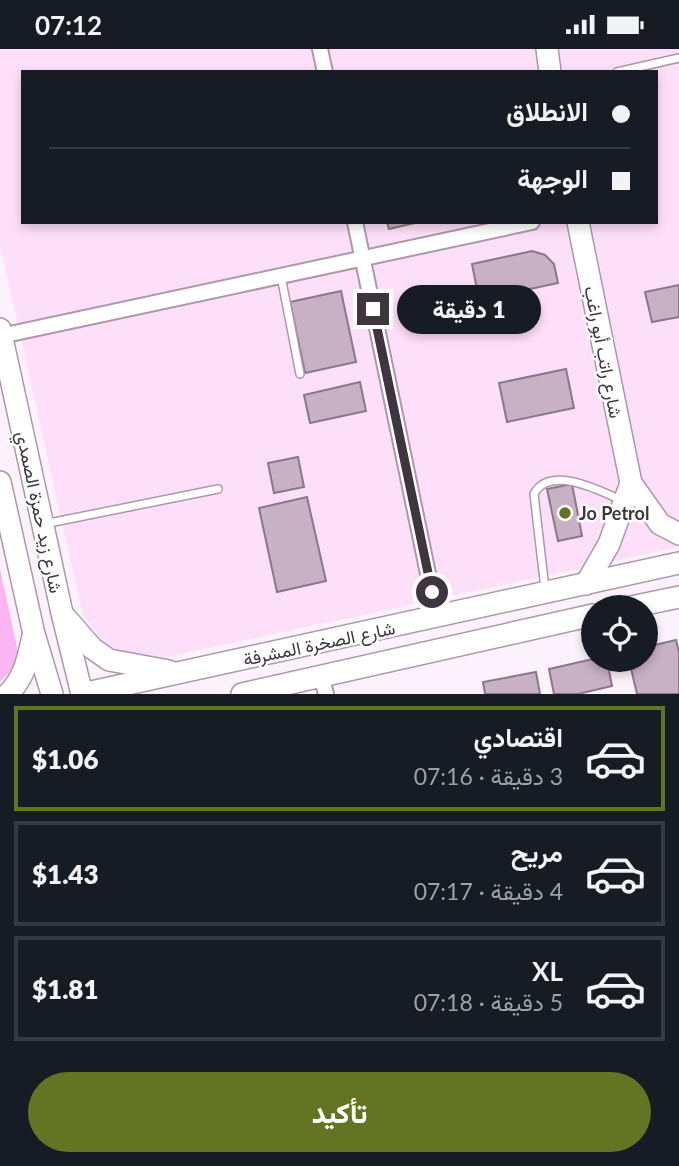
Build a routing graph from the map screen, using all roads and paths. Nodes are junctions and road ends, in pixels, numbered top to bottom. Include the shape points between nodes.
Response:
1 (320, 49) edge
2 (547, 49) edge
3 (679, 58) edge
4 (325, 70) edge
5 (550, 70) edge
6 (626, 70) edge
7 (355, 224) edge
8 (522, 224) edge
9 (578, 224) edge
10 (362, 257) junction
11 (281, 275) junction
12 (1, 333) edge
13 (300, 374) dead end
14 (0, 482) edge
15 (218, 489) dead end
16 (627, 492) junction
17 (42, 524) junction
18 (679, 534) edge
19 (679, 563) edge
20 (586, 585) junction
21 (545, 594) junction
22 (679, 597) edge
23 (658, 601) edge
24 (62, 613) junction
25 (437, 617) junction
26 (581, 618) edge
27 (34, 634) junction
28 (181, 674) junction
29 (324, 684) edge
30 (8, 694) edge
31 (52, 694) edge
32 (82, 694) edge
33 (242, 694) edge

1 - 4 street
2 - 5 main road
3 - 6 lane
7 - 10 street
8 - 10 street
9 - 16 main road, شارع راتب أبو راغب
10 - 11 street
10 - 25 street
11 - 12 street
11 - 13 lane
12 - 17 main road, شارع زيد حمزة الصمدي
14 - 27 main road, شارع زيد حمزة الصمدي
15 - 17 lane
16 - 18 main road, شارع راتب أبو راغب via 660,524
16 - 20 main road via 609,544
16 - 21 lane via 563,480 538,486 534,494
17 - 24 main road, شارع زيد حمزة الصمدي
19 - 20 main road, شارع الصخرة المشرفة
20 - 21 main road, شارع الصخرة المشرفة
21 - 25 main road, شارع الصخرة المشرفة
22 - 23 main road
24 - 28 main road via 92,648 109,660
24 - 32 main road, شارع زيد حمزة الصمدي
25 - 28 main road, شارع الصخرة المشرفة
26 - 29 main road, شارع الصخرة المشرفة
27 - 30 main road via 26,667
27 - 31 main road, شارع زيد حمزة الصمدي
28 - 32 main road, شارع الصخرة المشرفة
29 - 33 main road, شارع الصخرة المشرفة

